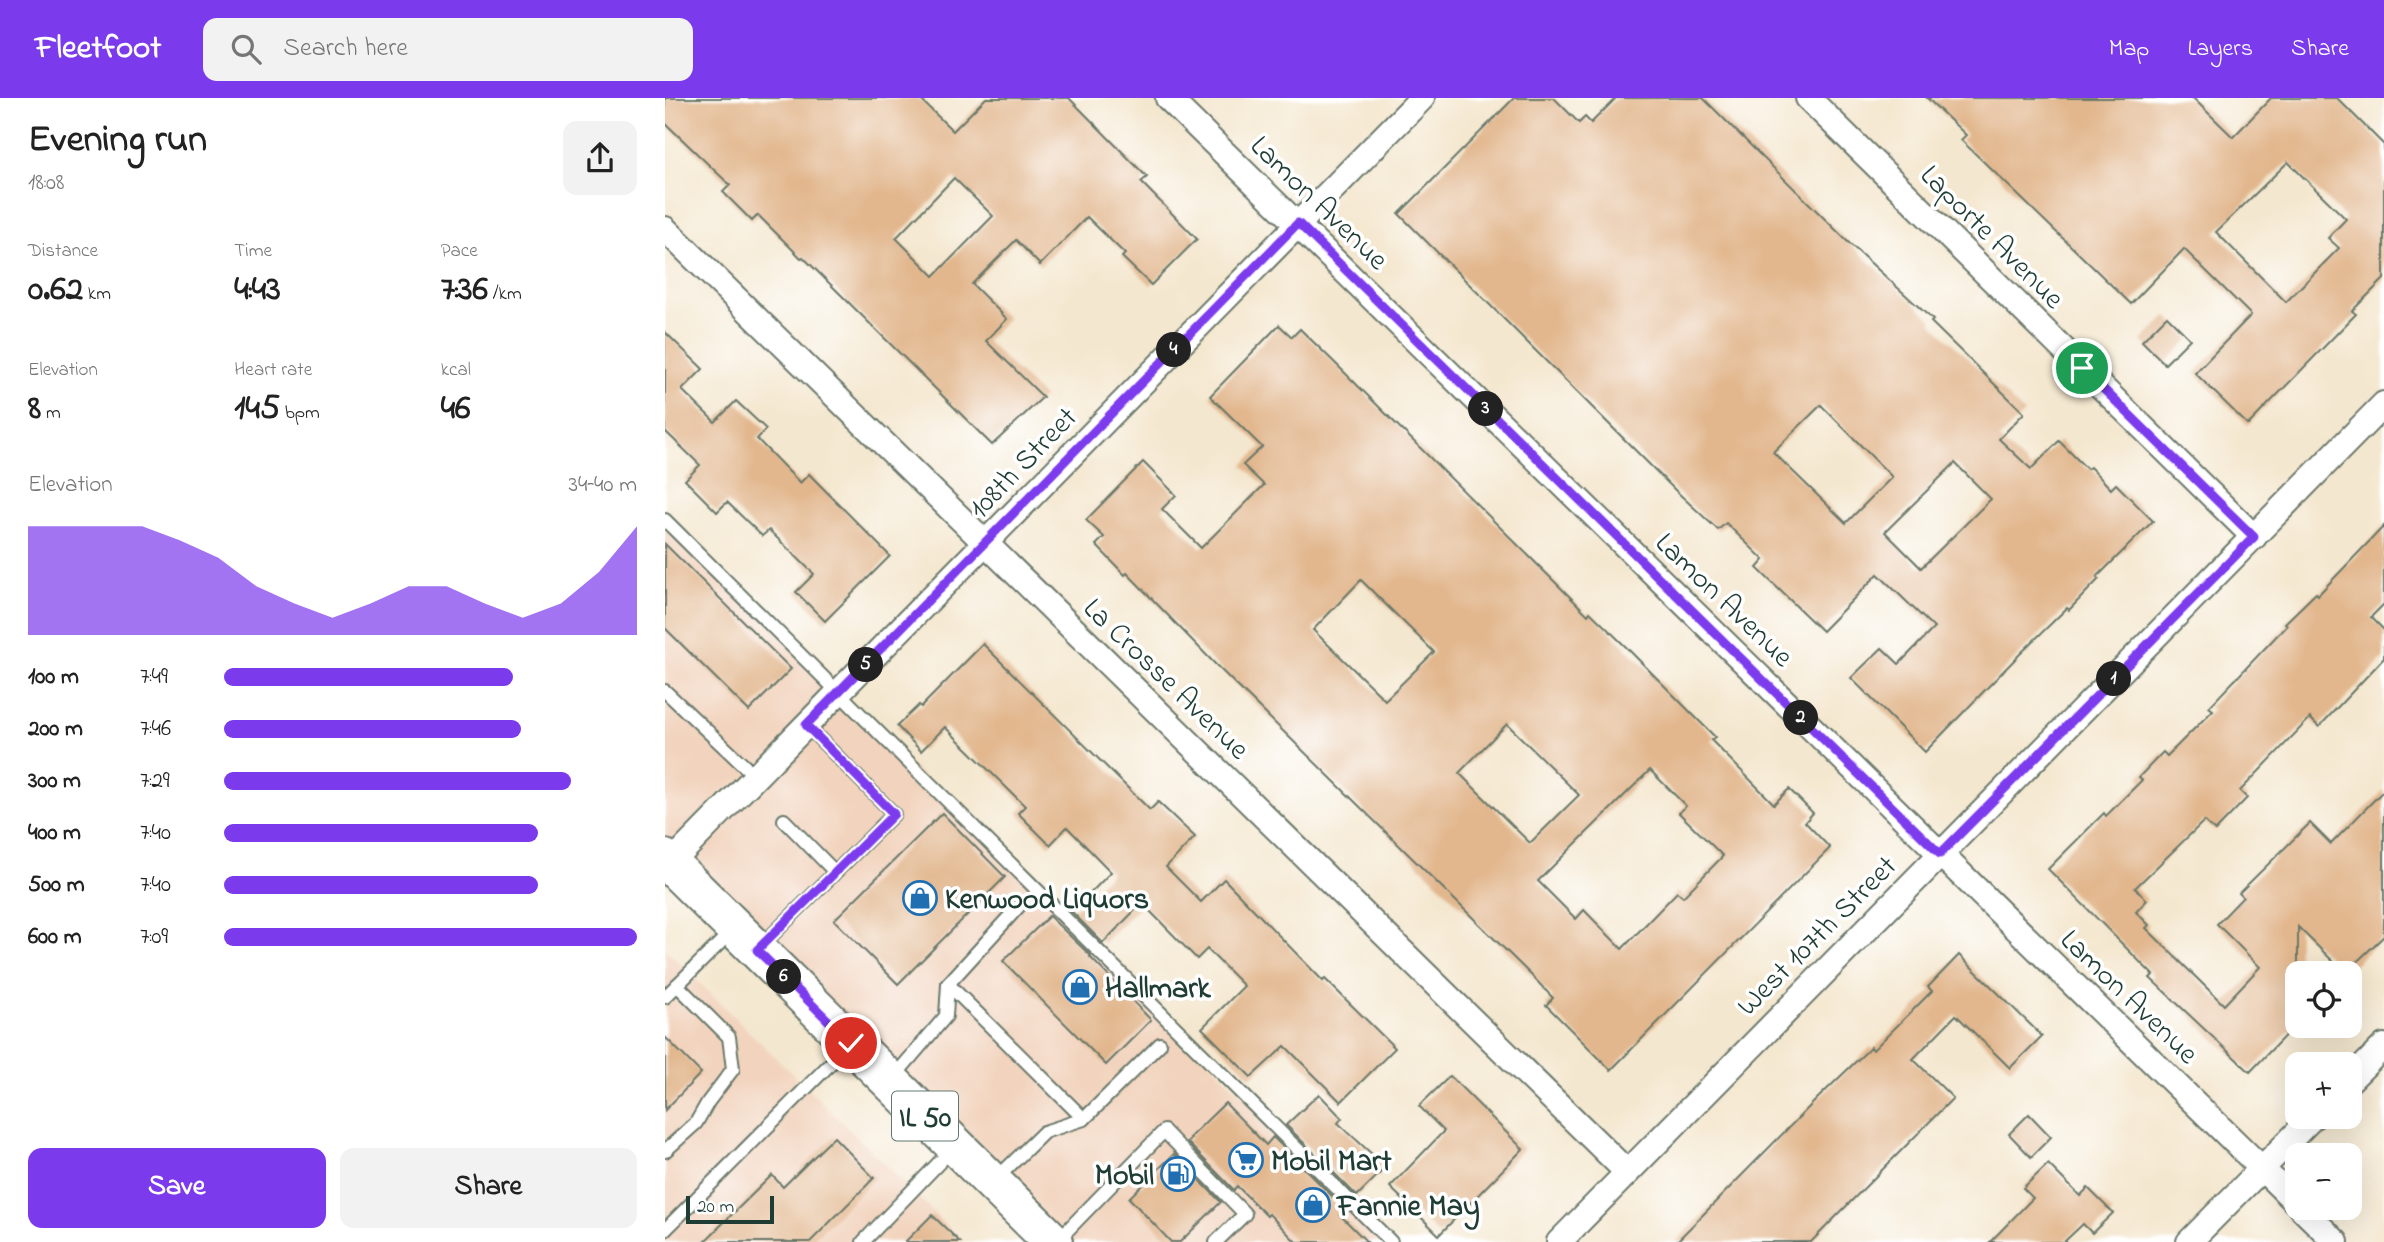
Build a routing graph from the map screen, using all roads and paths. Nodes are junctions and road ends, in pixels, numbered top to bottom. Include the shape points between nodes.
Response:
1 (1168, 98) edge
2 (1422, 98) edge
3 (1808, 98) edge
4 (1298, 223) junction
5 (665, 229) edge
6 (2384, 404) edge
7 (665, 520) edge
8 (2254, 537) junction
9 (985, 544) junction
10 (665, 691) edge
11 (839, 692) junction
12 (806, 725) junction
13 (756, 777) junction
14 (784, 820) dead end
15 (1940, 854) junction
16 (667, 864) edge
17 (835, 872) junction
18 (1019, 906) dead end
19 (746, 939) junction
20 (677, 985) junction
21 (948, 985) junction
22 (665, 997) edge
23 (851, 1043) junction
24 (1160, 1044) dead end
25 (2384, 1046) edge
26 (2362, 1068) edge
27 (890, 1081) junction
28 (1084, 1119) junction
29 (2301, 1129) edge
30 (955, 1145) junction
31 (665, 1151) edge
32 (2262, 1169) junction
33 (1627, 1172) junction
34 (992, 1182) junction
35 (2285, 1192) edge
36 (2313, 1220) edge
37 (665, 1230) edge
38 (863, 1242) edge
39 (1054, 1242) edge
40 (1216, 1242) edge
41 (1391, 1242) edge
42 (1559, 1242) edge
43 (2189, 1242) edge
44 (2336, 1242) edge

1 - 4 street, Lamon Avenue
2 - 4 street, 108th Street
3 - 8 street, Laporte Avenue
4 - 9 street, 108th Street
4 - 15 street, Lamon Avenue
5 - 9 street, La Crosse Avenue
6 - 8 street, West 107th Street
7 - 11 lane
8 - 15 street, West 107th Street
9 - 11 street, 108th Street
9 - 33 street, La Crosse Avenue
10 - 13 lane
11 - 12 street, 108th Street
11 - 41 lane
12 - 13 street, 108th Street
12 - 17 lane via 894,814
13 - 16 street, 108th Street
14 - 17 lane
15 - 32 street, Lamon Avenue
15 - 33 street, West 107th Street
16 - 19 main road, IL 50
17 - 19 lane
18 - 21 lane
19 - 20 lane
19 - 23 main road, IL 50
20 - 22 lane
20 - 31 lane via 729,1037 733,1069 696,1123
21 - 27 lane via 946,1016
21 - 28 lane
23 - 27 main road, IL 50
23 - 37 lane
24 - 28 lane
25 - 26 street
27 - 30 main road, IL 50
28 - 34 lane via 1044,1132
29 - 32 street
30 - 34 main road, IL 50
30 - 38 lane
32 - 35 street, Lamon Avenue
32 - 43 street
33 - 42 street, West 107th Street
34 - 39 main road, IL 50
36 - 44 street, Lamon Avenue
39 - 40 lane via 1164,1130 1245,1214

